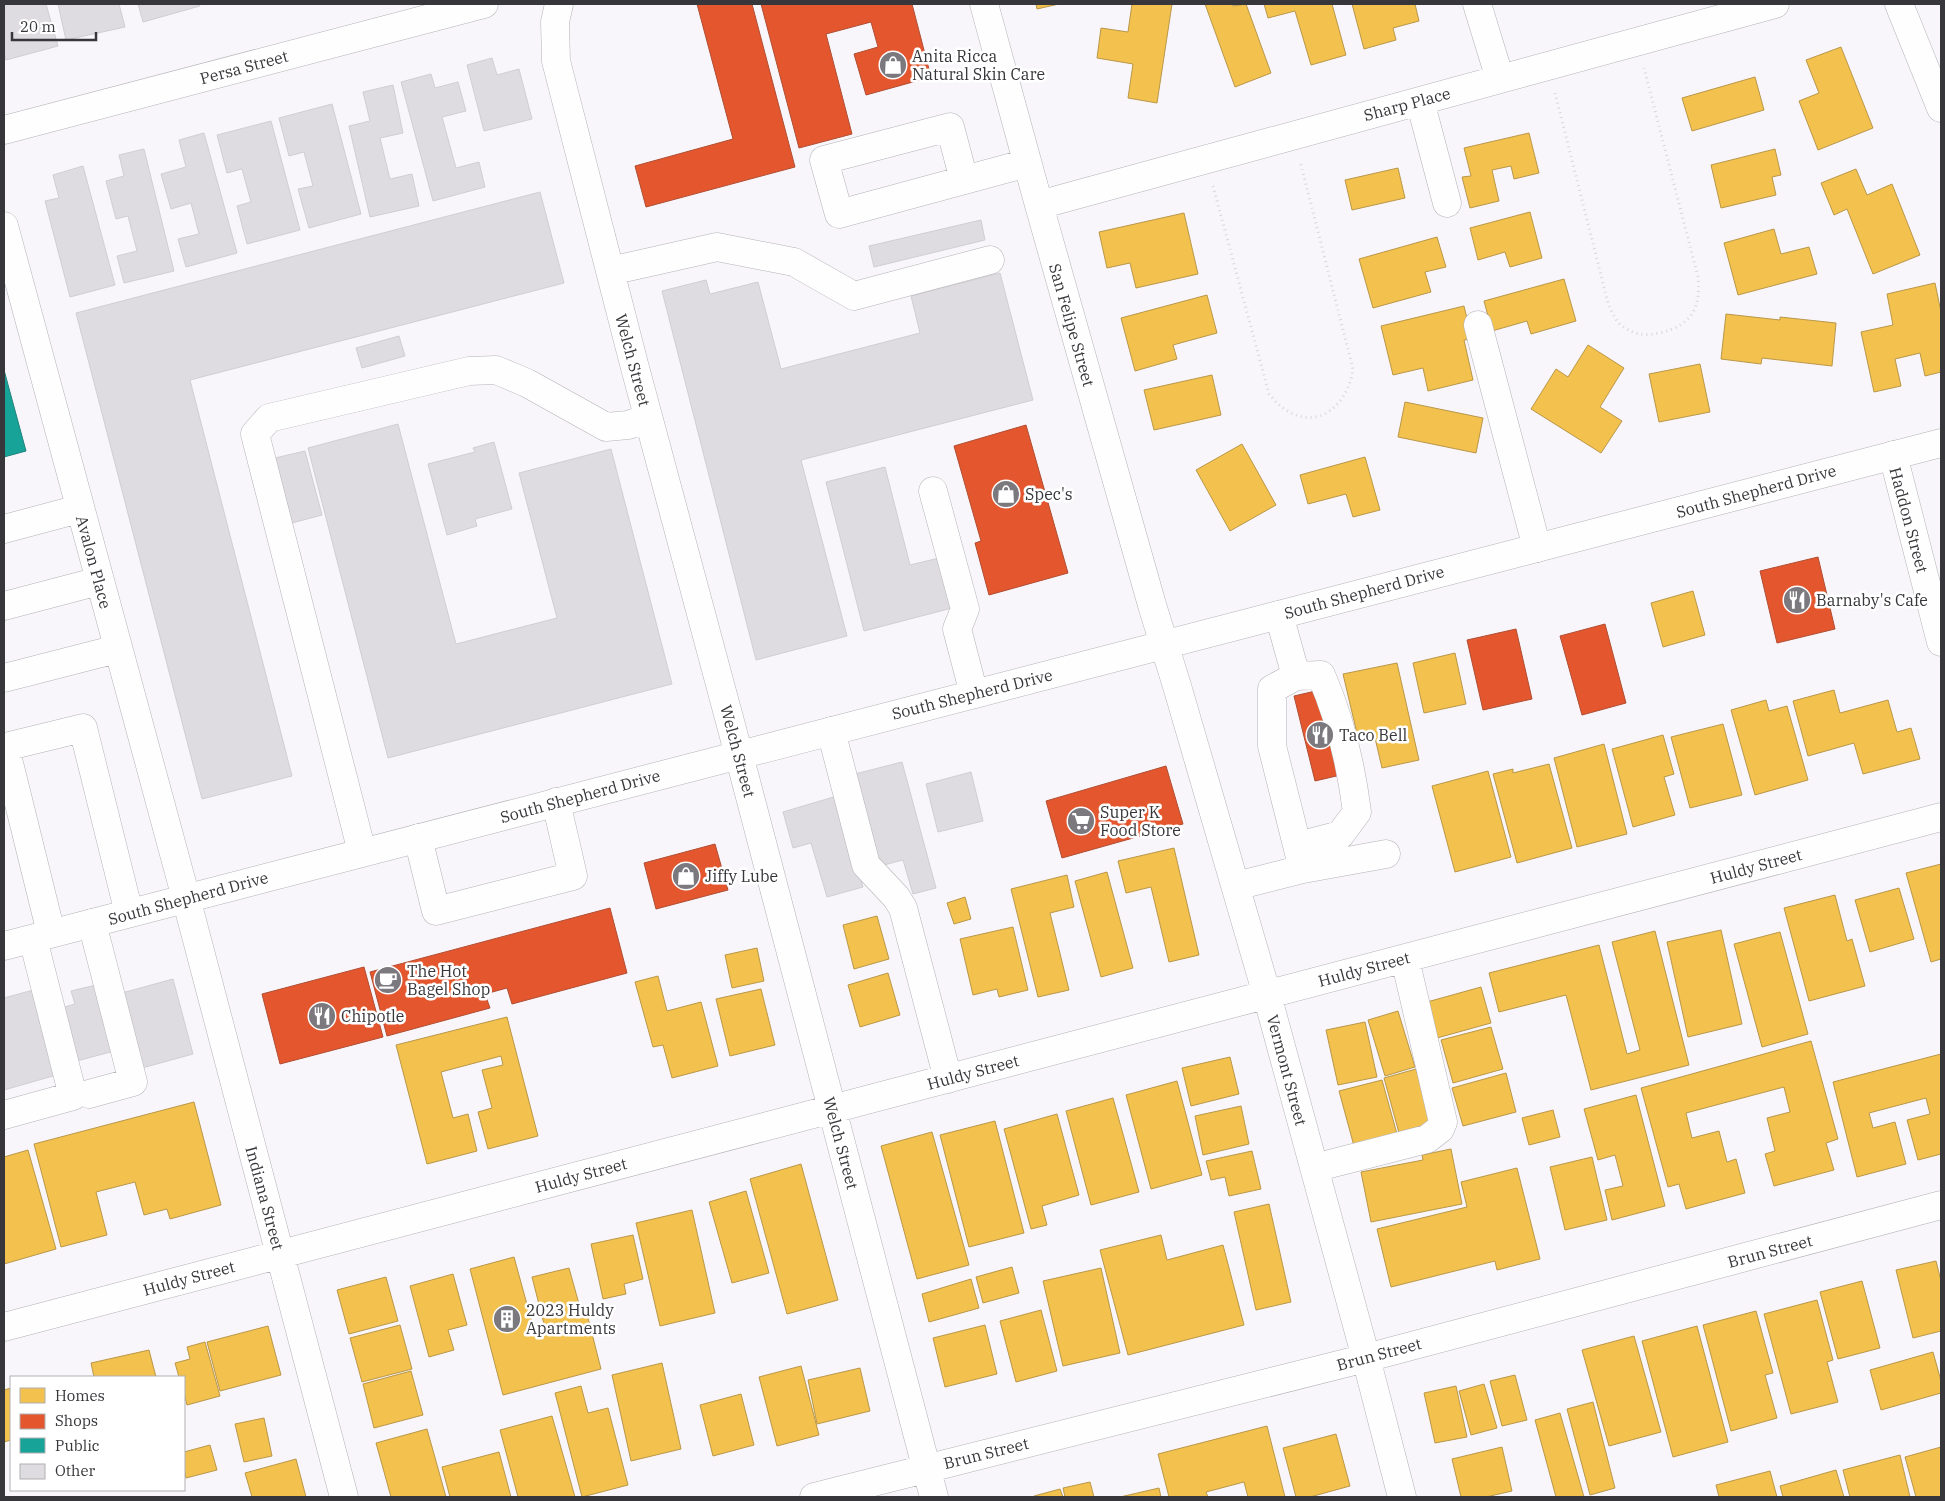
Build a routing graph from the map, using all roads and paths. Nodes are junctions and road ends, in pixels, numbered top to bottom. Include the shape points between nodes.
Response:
1 (484, 4) edge
2 (559, 4) edge
3 (984, 4) edge
4 (1477, 4) edge
5 (1775, 4) edge
6 (1899, 4) edge
7 (1637, 41) junction
8 (1549, 66) junction
9 (1500, 79) junction
10 (1420, 101) junction
11 (1941, 108) edge
12 (4, 130) edge
13 (1293, 136) junction
14 (1206, 159) junction
15 (1027, 163) junction
16 (964, 180) junction
17 (1447, 202) dead end
18 (1039, 205) junction
19 (4, 226) edge
20 (990, 260) dead end
21 (610, 271) junction
22 (1478, 324) dead end
23 (648, 418) junction
24 (1941, 443) edge
25 (1892, 455) junction
26 (933, 491) dead end
27 (79, 509) junction
28 (4, 529) edge
29 (1537, 548) junction
30 (99, 581) junction
31 (4, 606) edge
32 (1279, 615) junction
33 (1940, 633) edge
34 (1164, 645) junction
35 (117, 648) junction
36 (1296, 676) junction
37 (4, 678) edge
38 (974, 694) junction
39 (831, 731) junction
40 (739, 755) junction
41 (556, 802) junction
42 (1941, 817) edge
43 (418, 838) junction
44 (362, 852) junction
45 (1386, 854) dead end
46 (1301, 858) junction
47 (1236, 886) junction
48 (186, 898) junction
49 (129, 913) junction
50 (92, 923) junction
51 (42, 936) junction
52 (4, 946) edge
53 (1405, 959) junction
54 (1267, 995) junction
55 (948, 1079) junction
56 (88, 1094) dead end
57 (832, 1109) junction
58 (4, 1115) edge
59 (1314, 1168) junction
60 (1941, 1205) edge
61 (280, 1254) junction
62 (4, 1327) edge
63 (1366, 1358) junction
64 (926, 1468) junction
65 (344, 1497) edge
66 (814, 1497) edge
67 (934, 1497) edge
68 (1402, 1497) edge

1 - 12 street, Persa Street
2 - 21 street, Welch Street via 555,22 556,61
3 - 15 street, San Felipe Street
4 - 9 street
5 - 7 street, Sharp Place
6 - 11 street
7 - 8 street, Sharp Place
7 - 8 path via 1698,277 1696,306 1681,326 1669,331 1640,335 1624,328 1608,303
8 - 9 street, Sharp Place
9 - 10 street, Sharp Place
10 - 13 street, Sharp Place
10 - 17 street
13 - 14 street, Sharp Place
13 - 14 path via 1352,369 1346,394 1338,405 1316,417 1296,415 1269,394
14 - 18 street, Sharp Place
15 - 16 street
15 - 18 street, San Felipe Street
16 - 16 street via 950,127 824,160 839,214
18 - 34 street, San Felipe Street
19 - 27 street, Avalon Place
20 - 21 street via 854,296 794,262 718,247
21 - 23 street, Welch Street
22 - 29 street
23 - 40 street, Welch Street
23 - 44 street via 628,425 606,427 496,370 469,371 269,418 255,434
24 - 25 street, South Shepherd Drive
25 - 29 street, South Shepherd Drive
25 - 33 street, Haddon Street
26 - 38 street via 965,609 957,629
27 - 28 street
27 - 30 street, Avalon Place
29 - 32 street, South Shepherd Drive
30 - 31 street
30 - 35 street, Avalon Place
32 - 34 street, South Shepherd Drive
32 - 36 street
34 - 38 street, South Shepherd Drive
34 - 47 street, Vermont Street
35 - 37 street
35 - 48 street, Avalon Place
36 - 46 street via 1272,689 1272,746
36 - 46 street via 1322,675 1333,700 1352,774 1356,812 1340,835
38 - 39 street, South Shepherd Drive
39 - 40 street, South Shepherd Drive
39 - 55 street via 866,865 903,908
40 - 41 street, South Shepherd Drive
40 - 57 street, Welch Street
41 - 43 street, South Shepherd Drive
41 - 43 street via 573,876 436,912
42 - 53 street, Huldy Street
43 - 44 street, South Shepherd Drive
44 - 48 street, South Shepherd Drive
45 - 46 street
46 - 47 street
47 - 54 street, Vermont Street
48 - 49 street, South Shepherd Drive
48 - 61 street, Indiana Street
49 - 50 street, South Shepherd Drive
49 - 51 street via 83,728 5,747
50 - 51 street, South Shepherd Drive
50 - 56 street via 133,1082
51 - 52 street, South Shepherd Drive
51 - 58 street via 73,1096
53 - 54 street, Huldy Street
53 - 59 street via 1443,1122 1440,1129 1427,1139
54 - 55 street, Huldy Street
54 - 59 street, Vermont Street
55 - 57 street, Huldy Street
57 - 61 street, Huldy Street
57 - 64 street, Welch Street
59 - 63 street, Vermont Street
60 - 63 street, Brun Street
61 - 62 street, Huldy Street
61 - 65 street, Indiana Street
63 - 64 street, Brun Street
63 - 68 street, Vermont Street
64 - 66 street, Brun Street
64 - 67 street, Welch Street

